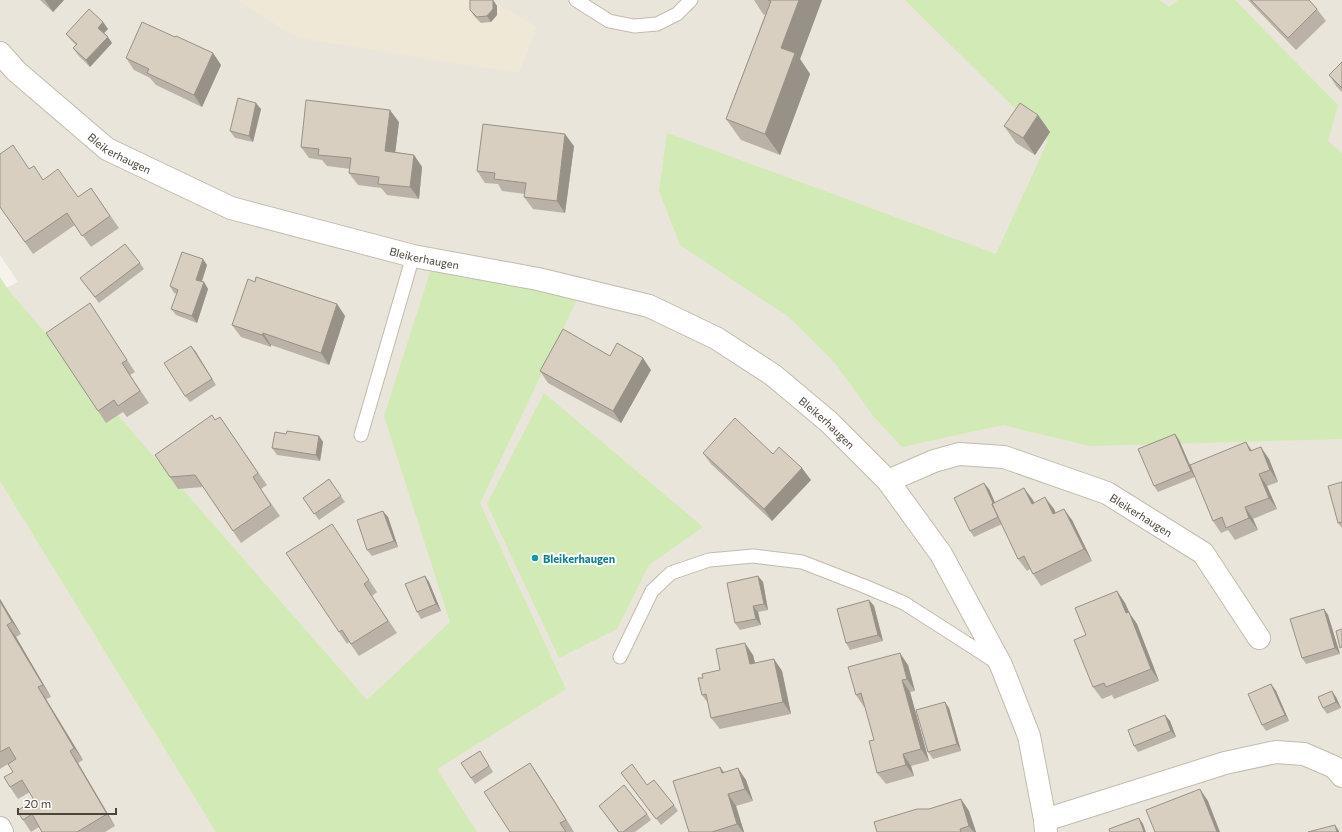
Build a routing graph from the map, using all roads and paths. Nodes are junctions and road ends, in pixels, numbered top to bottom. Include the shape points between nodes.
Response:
1 (576, 0) edge
2 (691, 0) edge
3 (0, 53) edge
4 (413, 256) junction
5 (361, 435) dead end
6 (888, 481) junction
7 (1259, 638) dead end
8 (620, 657) dead end
9 (1001, 665) junction
10 (1342, 776) edge
11 (1046, 826) edge
12 (0, 828) edge
13 (2, 832) edge

1 - 2 lane via 608,21 634,26 658,24 677,14
3 - 4 street, Bleikerhaugen via 16,71 107,149 231,208
4 - 5 lane
4 - 6 street, Bleikerhaugen via 538,279 649,306 710,334 773,375 828,422
6 - 7 street, Bleikerhaugen via 934,461 959,454 1004,457 1107,493 1203,552
6 - 9 street, Bleikerhaugen via 941,554
8 - 9 lane via 652,591 671,573 709,560 753,556 802,562 904,603
9 - 11 street, Bleikerhaugen via 1029,736
10 - 11 street, Bleikerhaugen via 1334,767 1304,754 1276,752 1225,763
12 - 13 street

